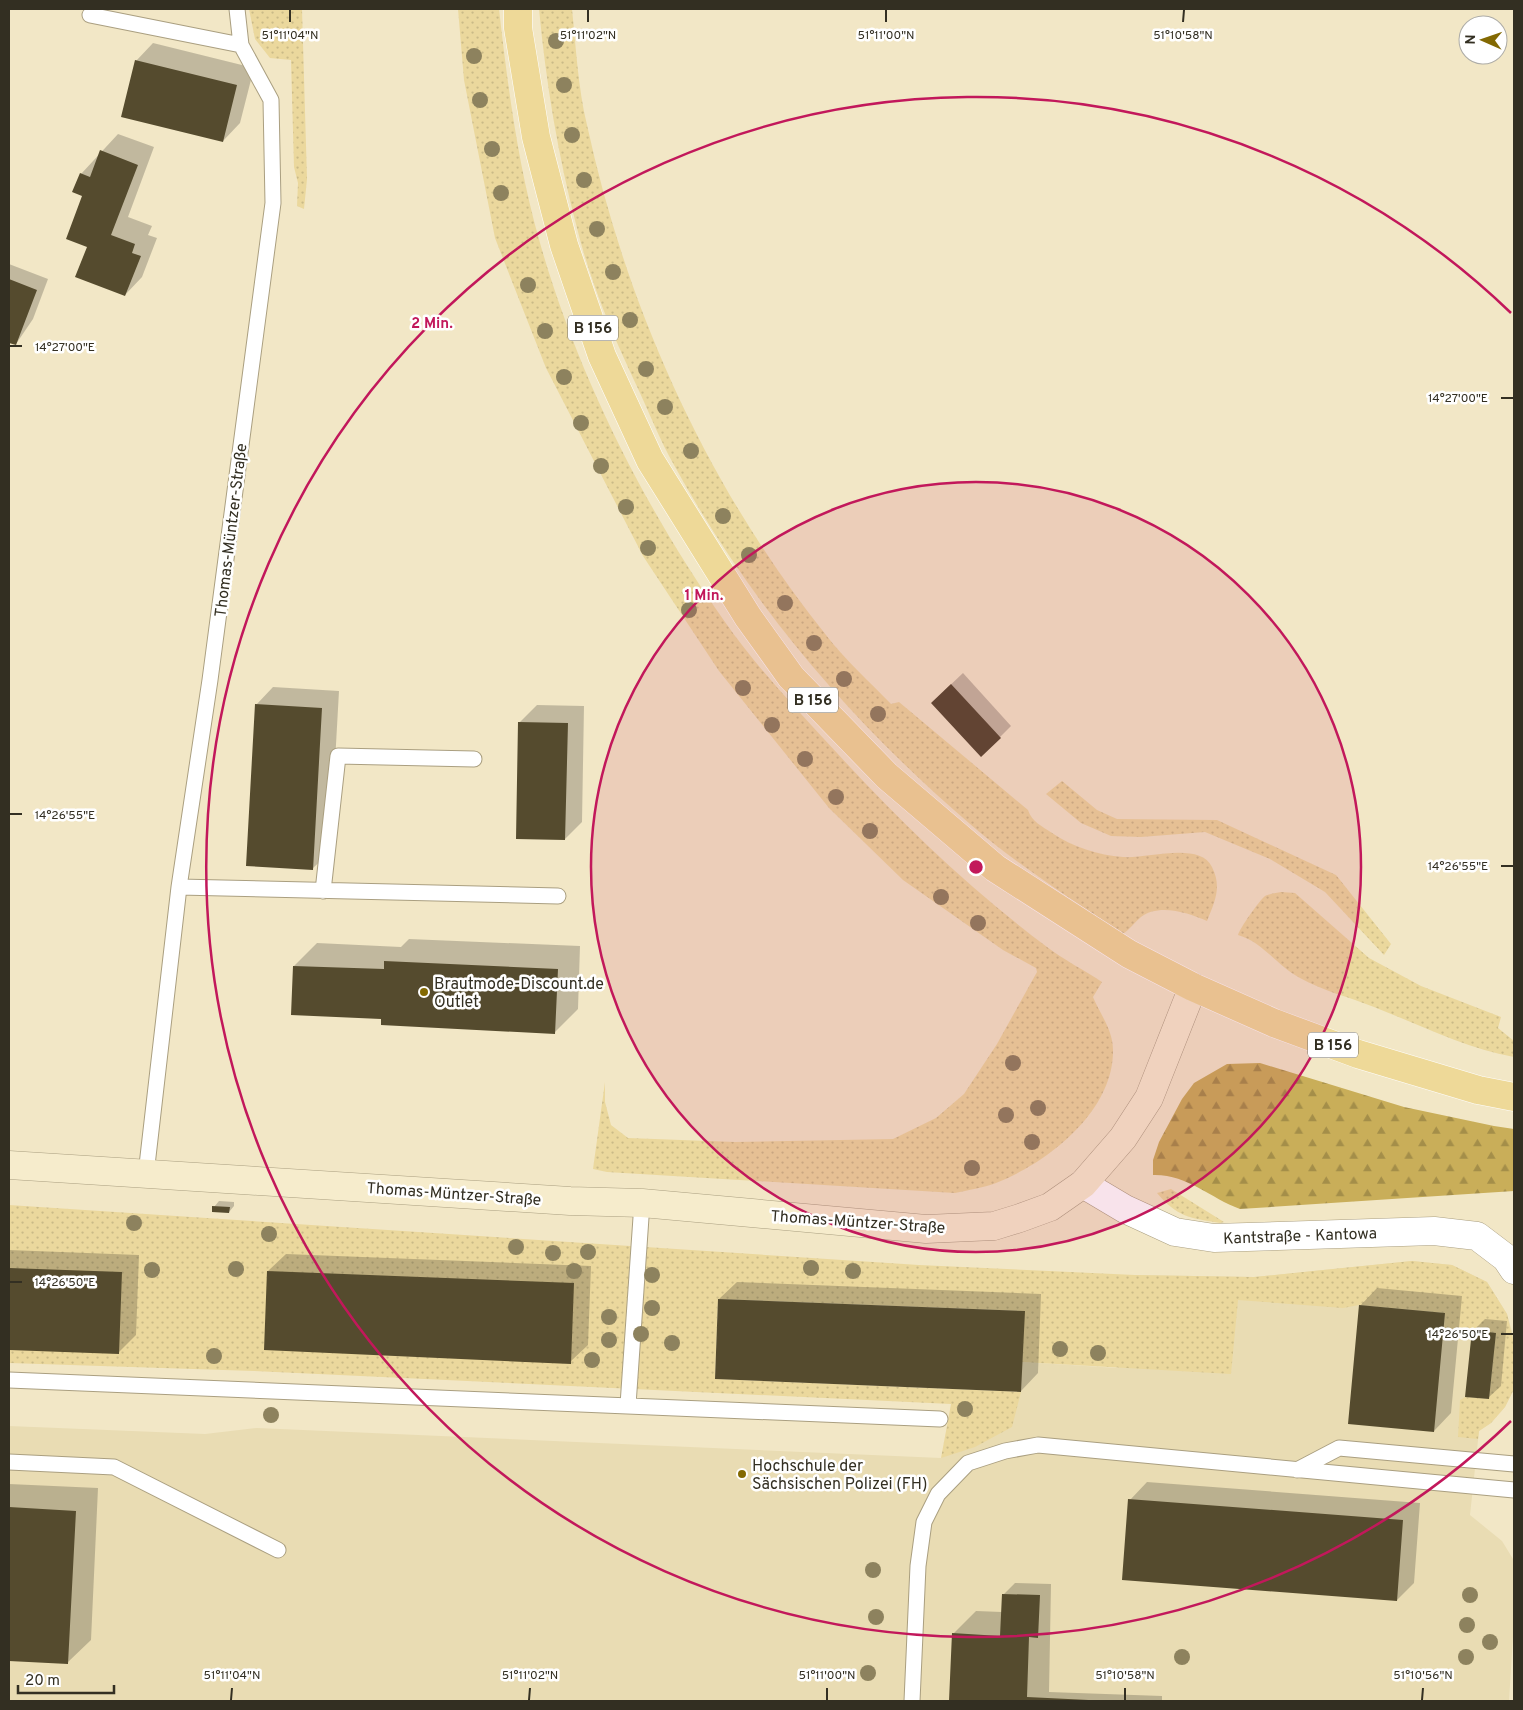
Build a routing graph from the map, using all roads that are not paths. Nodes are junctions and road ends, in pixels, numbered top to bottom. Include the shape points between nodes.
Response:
1 (237, 9) edge
2 (518, 9) edge
3 (90, 15) dead end
4 (241, 45) junction
5 (474, 759) dead end
6 (179, 888) junction
7 (323, 891) junction
8 (558, 896) dead end
9 (1193, 987) junction
10 (1514, 1097) edge
11 (9, 1166) edge
12 (146, 1174) junction
13 (1083, 1184) junction
14 (642, 1203) junction
15 (1514, 1270) edge
16 (9, 1380) edge
17 (628, 1405) junction
18 (940, 1419) dead end
19 (9, 1462) edge
20 (1514, 1464) edge
21 (1297, 1470) junction
22 (1514, 1490) edge
23 (278, 1550) dead end
24 (912, 1701) edge

1 - 4 lane
2 - 9 main road, B 156 via 518,28 536,137 564,245 602,356 650,460 748,617 791,677 887,776 995,868 1129,954
3 - 4 lane
4 - 6 lane, Thomas-Müntzer-Straße via 272,100 273,203
5 - 7 lane via 338,756
6 - 7 lane
6 - 12 lane, Thomas-Müntzer-Straße
7 - 8 lane
9 - 10 main road, B 156 via 1274,1023 1358,1054 1478,1090
9 - 13 street, Thomas-Müntzer-Straße via 1149,1098 1123,1138
11 - 12 street, Thomas-Müntzer-Straße
12 - 14 street, Thomas-Müntzer-Straße
13 - 14 street, Thomas-Müntzer-Straße via 1050,1207 994,1226 926,1229
13 - 15 street, Kantstraße - Kantowa via 1175,1232 1214,1238 1434,1231 1477,1236 1506,1258
14 - 17 lane
16 - 17 lane
17 - 18 lane
19 - 23 lane via 114,1467
20 - 21 lane via 1339,1448
21 - 22 lane
21 - 24 lane via 1038,1445 968,1463 938,1494 924,1522 918,1566

